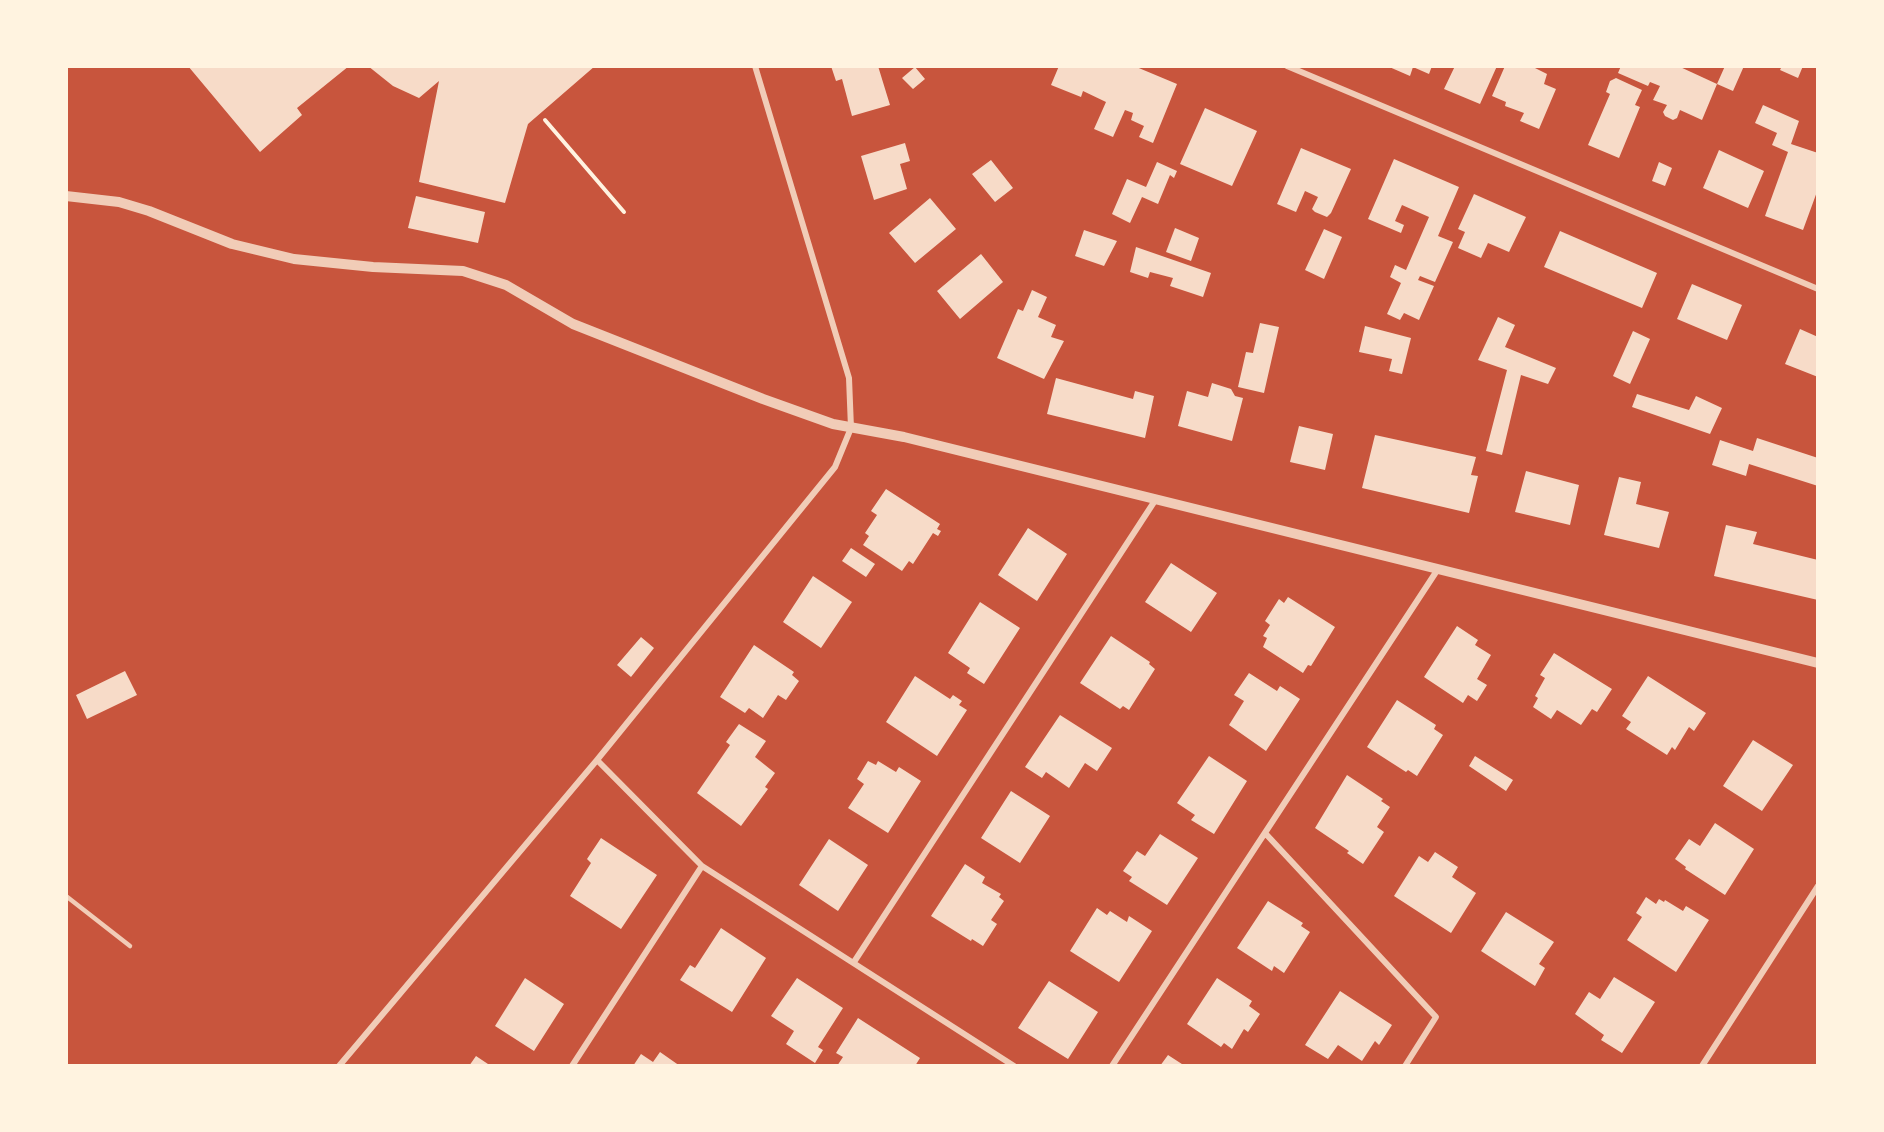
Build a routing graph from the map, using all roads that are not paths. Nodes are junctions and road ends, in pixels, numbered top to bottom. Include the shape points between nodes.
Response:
1 (755, 66) edge
2 (1287, 66) edge
3 (66, 196) edge
4 (1818, 289) edge
5 (851, 428) junction
6 (1156, 500) junction
7 (1438, 569) junction
8 (1818, 663) edge
9 (597, 760) junction
10 (1265, 833) junction
11 (702, 866) junction
12 (1818, 886) edge
13 (66, 896) edge
14 (130, 946) dead end
15 (854, 962) junction
16 (339, 1066) edge
17 (572, 1066) edge
18 (1014, 1066) edge
19 (1112, 1066) edge
20 (1405, 1066) edge
21 (1702, 1066) edge

1 - 5 street via 849,378
2 - 4 street
3 - 5 street via 119,202 232,244 294,259 463,271 506,285 573,324 763,399
5 - 6 street
5 - 9 street via 835,467
6 - 7 street
6 - 15 street
7 - 8 street
7 - 10 street
9 - 11 street
9 - 16 street
10 - 19 street
10 - 20 street via 1436,1017
11 - 15 street
11 - 17 street
12 - 21 street
13 - 14 lane
15 - 18 street

